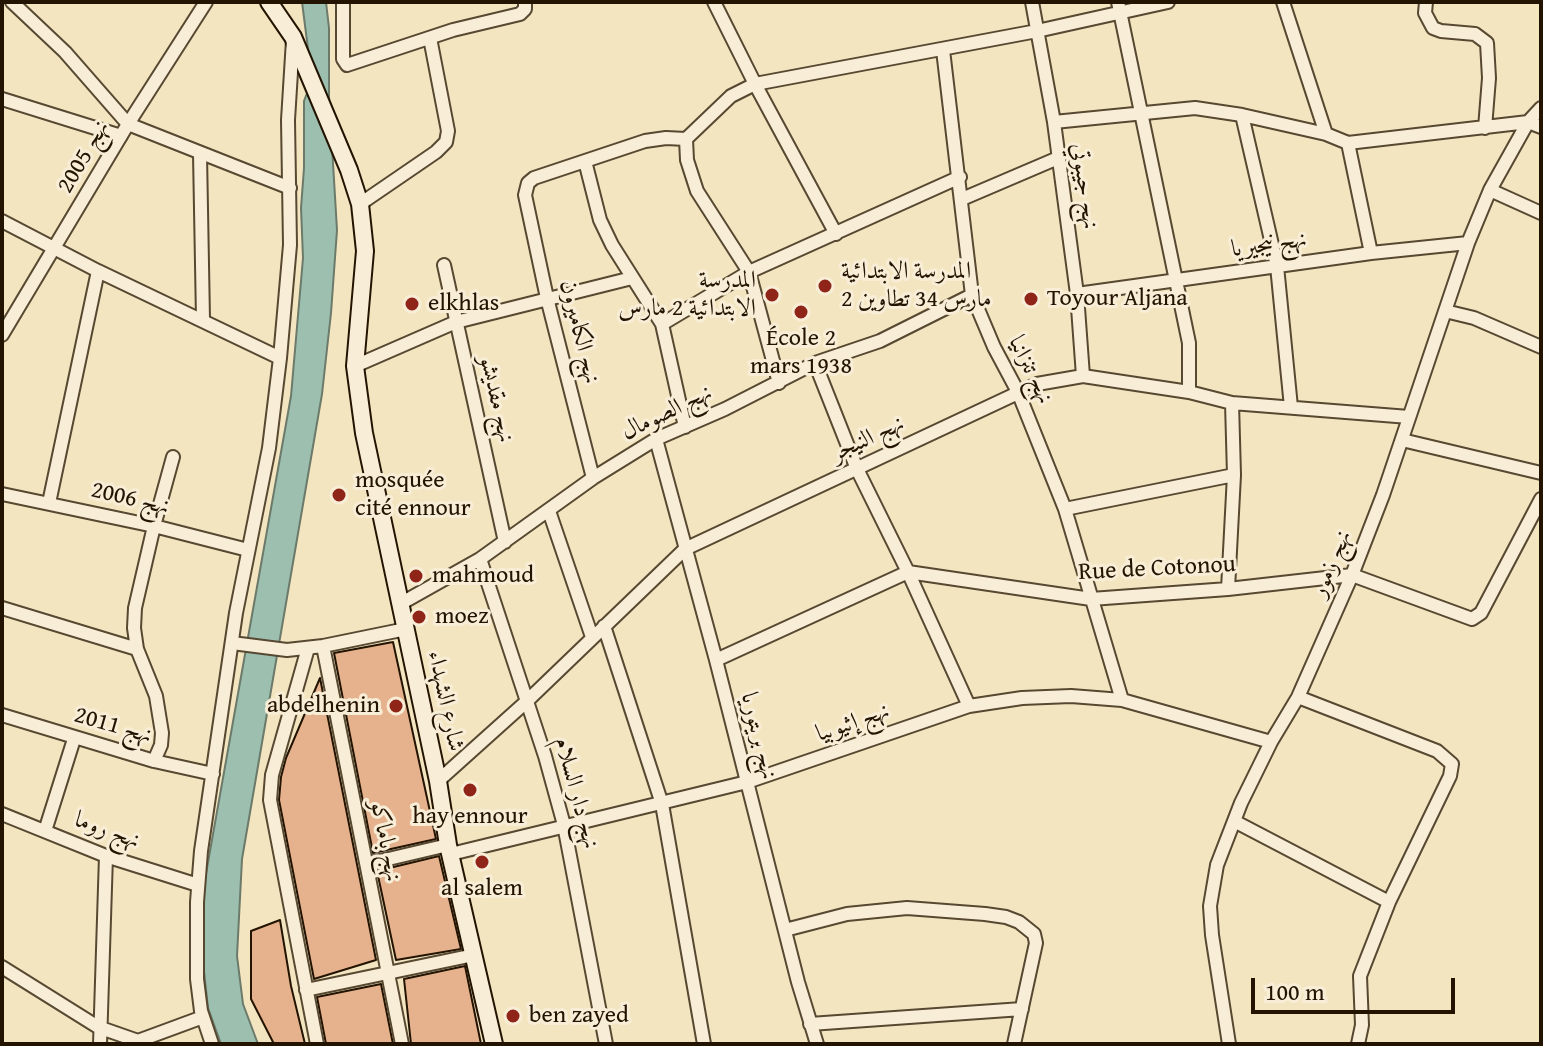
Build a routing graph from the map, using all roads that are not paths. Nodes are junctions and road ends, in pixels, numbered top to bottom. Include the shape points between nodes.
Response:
1 (12, 2) edge
2 (206, 2) edge
3 (269, 2) edge
4 (343, 2) edge
5 (525, 2) edge
6 (714, 2) edge
7 (1032, 2) edge
8 (1168, 2) edge
9 (1283, 2) edge
10 (1426, 2) edge
11 (1119, 8) edge
12 (1037, 31) junction
13 (293, 37) junction
14 (430, 38) junction
15 (943, 50) junction
16 (755, 84) junction
17 (2, 99) edge
18 (1541, 108) edge
19 (1142, 114) junction
20 (1242, 115) junction
21 (1054, 122) junction
22 (1535, 125) edge
23 (1485, 128) junction
24 (125, 130) junction
25 (1326, 134) junction
26 (686, 139) junction
27 (1348, 143) junction
28 (200, 154) junction
29 (1058, 158) junction
30 (585, 161) junction
31 (960, 177) junction
32 (290, 188) junction
33 (1490, 190) junction
34 (962, 199) junction
35 (360, 204) junction
36 (1541, 213) edge
37 (2, 221) edge
38 (836, 234) junction
39 (1468, 243) junction
40 (56, 248) junction
41 (1371, 253) junction
42 (444, 265) dead end
43 (1277, 266) junction
44 (98, 271) junction
45 (749, 272) junction
46 (632, 278) junction
47 (1177, 280) junction
48 (1077, 294) junction
49 (972, 295) junction
50 (547, 298) junction
51 (1445, 311) junction
52 (203, 319) junction
53 (456, 322) junction
54 (662, 324) junction
55 (2, 335) edge
56 (1541, 347) edge
57 (280, 358) junction
58 (815, 363) junction
59 (355, 366) junction
60 (1083, 376) junction
61 (779, 383) junction
62 (1018, 392) junction
63 (1189, 392) junction
64 (1232, 403) junction
65 (1291, 407) junction
66 (1409, 417) junction
67 (685, 427) junction
68 (656, 439) junction
69 (1402, 440) junction
70 (173, 457) dead end
71 (857, 469) junction
72 (1541, 473) edge
73 (1234, 475) junction
74 (593, 478) junction
75 (2, 494) edge
76 (1541, 499) edge
77 (49, 503) junction
78 (1065, 509) junction
79 (549, 511) junction
80 (154, 526) junction
81 (505, 542) junction
82 (685, 549) junction
83 (248, 550) junction
84 (480, 559) junction
85 (908, 572) junction
86 (1352, 575) junction
87 (1228, 589) junction
88 (1091, 599) junction
89 (400, 604) junction
90 (2, 608) edge
91 (604, 626) junction
92 (406, 629) junction
93 (592, 637) junction
94 (235, 643) junction
95 (323, 646) junction
96 (308, 648) junction
97 (137, 649) junction
98 (716, 660) junction
99 (1298, 697) junction
100 (1122, 700) junction
101 (526, 702) junction
102 (969, 706) junction
103 (2, 715) edge
104 (74, 739) junction
105 (1271, 742) junction
106 (154, 761) junction
107 (213, 774) junction
108 (438, 781) junction
109 (747, 782) junction
110 (662, 804) junction
111 (2, 814) edge
112 (1234, 821) junction
113 (564, 825) junction
114 (45, 831) junction
115 (449, 850) junction
116 (106, 856) junction
117 (367, 864) junction
118 (198, 885) junction
119 (1389, 902) junction
120 (785, 930) junction
121 (474, 955) junction
122 (2, 967) edge
123 (390, 974) junction
124 (306, 990) junction
125 (1022, 1009) junction
126 (203, 1017) junction
127 (810, 1024) junction
128 (98, 1027) junction
129 (100, 1044) edge
130 (212, 1044) edge
131 (317, 1044) edge
132 (402, 1044) edge
133 (494, 1044) edge
134 (606, 1044) edge
135 (704, 1044) edge
136 (817, 1044) edge
137 (1014, 1044) edge
138 (1229, 1044) edge
139 (1358, 1044) edge

1 - 24 street via 65,52
2 - 24 street, نهج 2005
3 - 13 main road, شارع الشهداء
4 - 14 street via 344,64
5 - 14 street via 520,14
6 - 16 street
7 - 12 street, نهج جيبوتي
8 - 11 street
9 - 25 street
10 - 23 street via 1433,28 1475,34 1487,43
11 - 12 street
11 - 19 street
12 - 15 street
12 - 21 street, نهج جيبوتي
13 - 32 street
13 - 35 main road, شارع الشهداء
14 - 35 street via 446,142
15 - 16 street
15 - 31 street, نهج تنزانيا
16 - 26 street via 731,96
16 - 38 street
17 - 24 street
18 - 22 street, نهج زمور
19 - 20 street via 1195,108
19 - 21 street
19 - 47 street
20 - 25 street
20 - 43 street
21 - 29 street, نهج جيبوتي
22 - 23 street
22 - 33 street, نهج زمور
23 - 27 street
24 - 28 street
24 - 40 street, نهج 2005
25 - 27 street
26 - 30 street via 645,141
26 - 45 street via 697,191
27 - 41 street
28 - 32 street
28 - 52 street
29 - 34 street
29 - 48 street, نهج جيبوتي
30 - 46 street via 600,220
30 - 50 street, نهج الكاميرون via 528,183 525,195
31 - 34 street, نهج تنزانيا
31 - 38 street
32 - 57 street
33 - 36 street
33 - 39 street, نهج زمور
34 - 49 street, نهج تنزانيا
35 - 59 main road, شارع الشهداء via 365,251
37 - 40 street
38 - 45 street
39 - 41 street, نهج نيجيريا
39 - 51 street, نهج زمور
40 - 44 street
40 - 55 street, نهج 2005
41 - 43 street, نهج نيجيريا
42 - 53 street, نهج مقديشو
43 - 47 street, نهج نيجيريا
43 - 65 street
44 - 52 street
44 - 77 street
45 - 54 street
45 - 61 street
46 - 50 street
46 - 54 street
47 - 48 street, نهج نيجيريا
47 - 63 street via 1189,343
48 - 60 street, نهج جيبوتي
49 - 58 street, نهج الصومال via 880,341
49 - 62 street, نهج تنزانيا
50 - 53 street
50 - 74 street, نهج الكاميرون
51 - 56 street
51 - 66 street, نهج زمور
52 - 57 street
53 - 59 street
53 - 81 street, نهج مقديشو
54 - 67 street
57 - 83 street
58 - 61 street, نهج الصومال
58 - 71 street
59 - 89 main road, شارع الشهداء via 371,475
60 - 62 street, نهج النيجر
60 - 63 street, نهج النيجر
61 - 67 street, نهج الصومال
62 - 71 street, نهج النيجر
62 - 78 street, نهج تنزانيا
63 - 64 street, نهج النيجر
64 - 65 street, نهج النيجر
64 - 73 street
65 - 66 street, نهج النيجر
66 - 69 street, نهج زمور
67 - 68 street, نهج الصومال
68 - 74 street, نهج الصومال
68 - 82 street, نهج بريتوريا
69 - 72 street
69 - 86 street, نهج زمور
70 - 80 street
71 - 82 street, نهج النيجر
71 - 85 street
73 - 78 street
73 - 87 street
74 - 79 street, نهج الصومال
75 - 77 street, نهج 2006
76 - 86 street, Rue de Cotonou via 1476,617
77 - 80 street, نهج 2006
78 - 88 street, نهج تنزانيا
79 - 81 street, نهج الصومال
79 - 93 street
80 - 83 street, نهج 2006
80 - 97 street via 135,608
81 - 84 street, نهج الصومال
82 - 91 street, نهج النيجر
82 - 98 street, نهج بريتوريا
83 - 94 street
84 - 89 street, نهج الصومال
84 - 101 street, نهج دار السلام
85 - 88 street, Rue de Cotonou
85 - 98 street
85 - 102 street
86 - 87 street, Rue de Cotonou
86 - 99 street, نهج زمور
87 - 88 street, Rue de Cotonou
88 - 100 street, نهج تنزانيا
89 - 92 main road, شارع الشهداء
90 - 97 street
91 - 93 street, نهج النيجر
91 - 110 street
92 - 95 street
92 - 108 main road, شارع الشهداء
93 - 101 street, نهج النيجر
94 - 96 street
94 - 107 street
95 - 96 street
95 - 117 street, نهج باماكو
96 - 124 street via 272,775 270,800
97 - 106 street via 160,720 161,745
98 - 109 street, نهج بريتوريا
99 - 105 street, نهج زمور
99 - 119 street via 1437,751 1452,764
100 - 102 street, نهج إثيوبيا via 1071,696
100 - 105 street, نهج إثيوبيا
101 - 108 street, نهج النيجر
101 - 113 street, نهج دار السلام
102 - 109 street, نهج إثيوبيا
103 - 104 street, نهج 2011
104 - 106 street, نهج 2011
104 - 114 street
105 - 112 street, نهج زمور
106 - 107 street, نهج 2011
107 - 118 street
108 - 115 main road, شارع الشهداء
109 - 110 street, نهج إثيوبيا
109 - 120 street, نهج بريتوريا
110 - 113 street, نهج إثيوبيا
110 - 135 street
111 - 114 street, نهج روما
112 - 119 street
112 - 138 street, نهج زمور via 1217,865 1210,906
113 - 115 street, نهج إثيوبيا
113 - 134 street, نهج دار السلام
114 - 116 street, نهج روما
115 - 117 street, نهج إثيوبيا
115 - 121 main road, شارع الشهداء
116 - 118 street, نهج روما
116 - 128 street
117 - 123 street, نهج باماكو
118 - 126 street via 195,941
119 - 139 street via 1360,976
120 - 125 street via 847,914 907,908 1006,917 1029,928 1036,943
120 - 127 street, نهج بريتوريا
121 - 123 street
121 - 133 main road, شارع الشهداء
122 - 128 street
123 - 124 street
123 - 132 street, نهج باماكو
124 - 131 street
125 - 127 street
125 - 137 street
126 - 128 street via 145,1041
126 - 130 street
127 - 136 street, نهج بريتوريا
128 - 129 street

